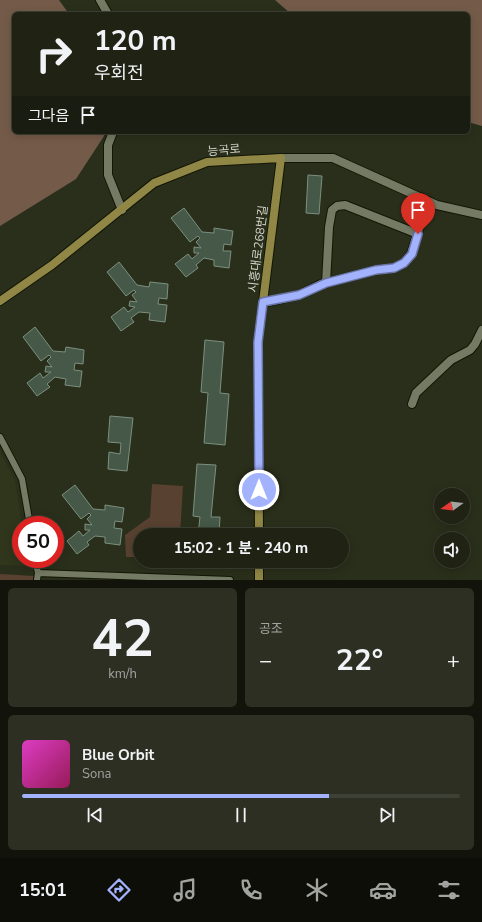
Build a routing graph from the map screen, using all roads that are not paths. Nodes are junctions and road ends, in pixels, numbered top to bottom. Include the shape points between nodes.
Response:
1 (100, 0) edge
2 (107, 12) edge
3 (112, 134) edge
4 (281, 158) junction
5 (428, 201) junction
6 (122, 210) junction
7 (482, 215) edge
8 (418, 234) junction
9 (326, 283) junction
10 (0, 301) edge
11 (263, 302) junction
12 (482, 330) edge
13 (412, 404) dead end
14 (0, 437) edge
15 (28, 516) edge
16 (259, 528) edge
17 (37, 568) edge
18 (259, 568) edge
19 (38, 573) junction
20 (37, 580) edge
21 (230, 580) edge
22 (259, 580) edge

1 - 2 street
3 - 6 street via 108,145 108,175
4 - 5 street, 능곡로 via 333,158
4 - 6 main road, 능곡로 via 207,162 154,183
4 - 11 main road, 시흥대로268번길
5 - 7 street, 능곡로
5 - 8 street
6 - 10 main road, 능곡로 via 52,265
8 - 9 street via 412,254 404,263 394,268
8 - 9 street via 345,205 337,206 332,210 329,226
9 - 11 street via 299,295
11 - 16 main road, 시흥대로268번길 via 258,342
12 - 13 street via 470,350 451,360 416,393
14 - 15 street via 22,479
17 - 19 street
18 - 22 main road
19 - 20 street
19 - 21 street

